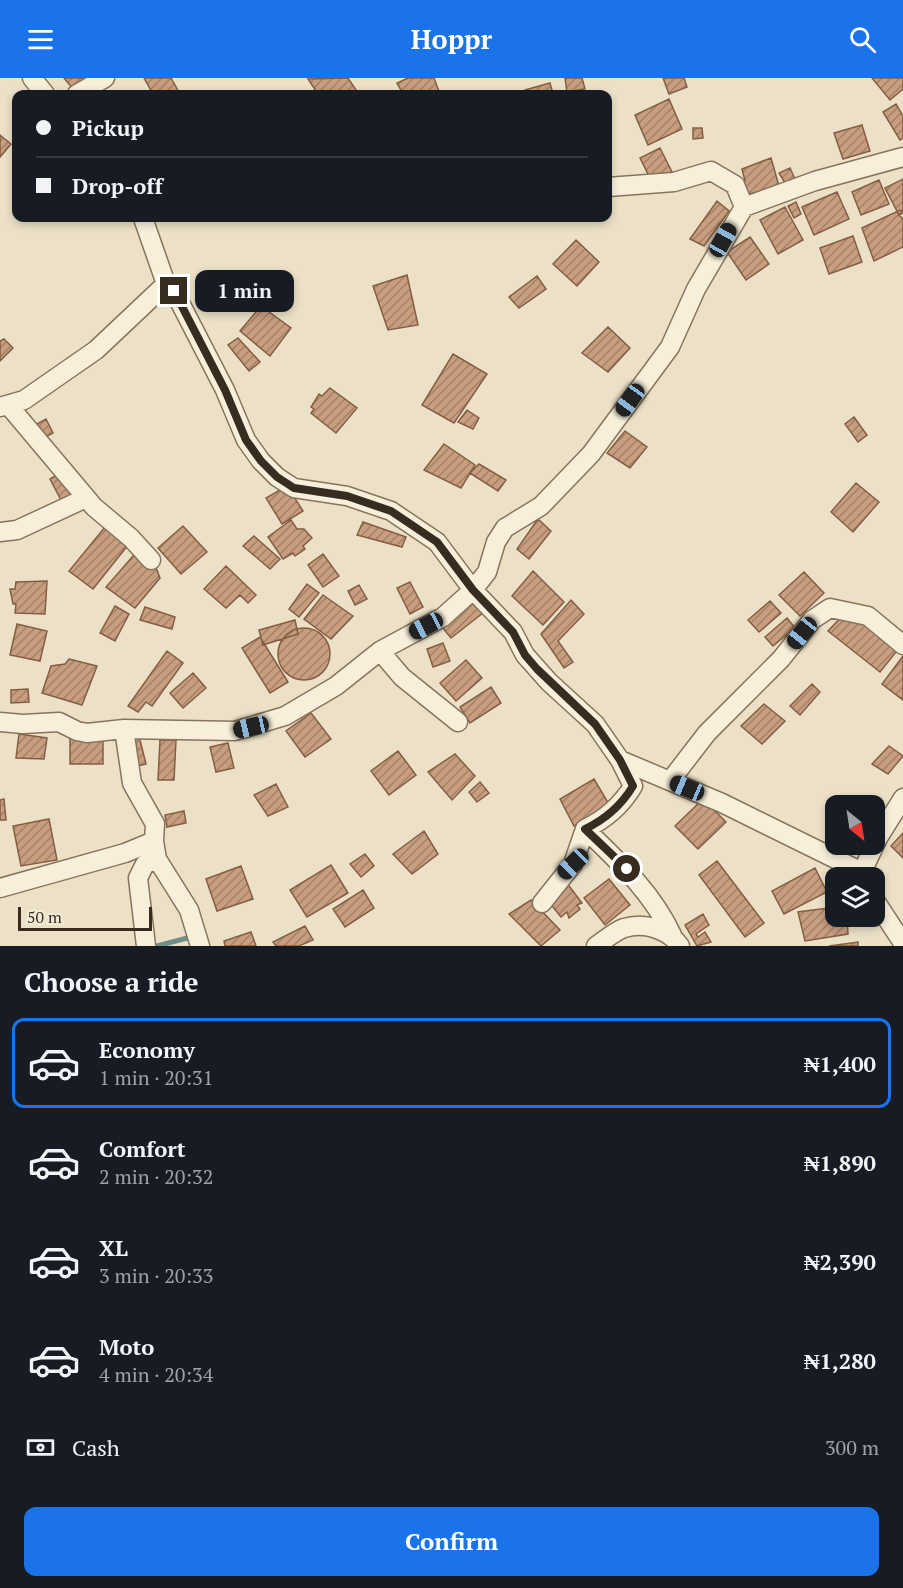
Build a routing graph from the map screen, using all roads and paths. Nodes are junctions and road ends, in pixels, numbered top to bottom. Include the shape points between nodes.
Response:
1 (32, 78) edge
2 (105, 78) edge
3 (42, 90) edge
4 (84, 90) edge
5 (903, 157) edge
6 (612, 187) edge
7 (744, 207) junction
8 (144, 222) edge
9 (166, 284) junction
10 (4, 407) edge
11 (86, 498) junction
12 (0, 532) edge
13 (151, 560) dead end
14 (473, 590) junction
15 (903, 645) edge
16 (380, 651) junction
17 (0, 722) edge
18 (458, 722) dead end
19 (124, 729) junction
20 (620, 760) junction
21 (670, 781) junction
22 (903, 798) edge
23 (585, 829) junction
24 (155, 850) junction
25 (849, 867) edge
26 (866, 867) edge
27 (0, 888) edge
28 (542, 903) dead end
29 (885, 915) edge
30 (676, 940) edge
31 (903, 943) edge
32 (146, 946) edge
33 (200, 946) edge
34 (596, 946) edge

1 - 3 street
2 - 4 street
5 - 7 street via 815,181
6 - 7 street via 674,182 711,171 735,185
7 - 14 street via 696,289 670,347 591,454 541,506 506,528 496,542 487,572
8 - 9 street
9 - 10 street via 96,350 24,400
9 - 14 street via 174,291 225,390 246,440 277,477 294,488 347,496 391,511 437,542
10 - 11 street
11 - 12 street via 17,530
11 - 13 street
14 - 16 street via 443,617
14 - 20 street via 513,632 525,655 549,682 595,724
15 - 21 street via 868,616 830,608 812,620 781,659 707,733
16 - 18 street via 402,677
16 - 19 street via 336,686 268,723 235,731
17 - 19 street via 59,722 87,733
19 - 24 street via 132,783 155,824
20 - 21 street
20 - 23 street via 633,786 623,802
21 - 25 street
22 - 26 street via 878,838
23 - 28 street via 573,864
23 - 30 street via 627,869 662,914
24 - 27 street via 125,853
24 - 32 street via 138,878
24 - 33 street via 189,910
29 - 31 street
30 - 34 street via 637,926 622,928

